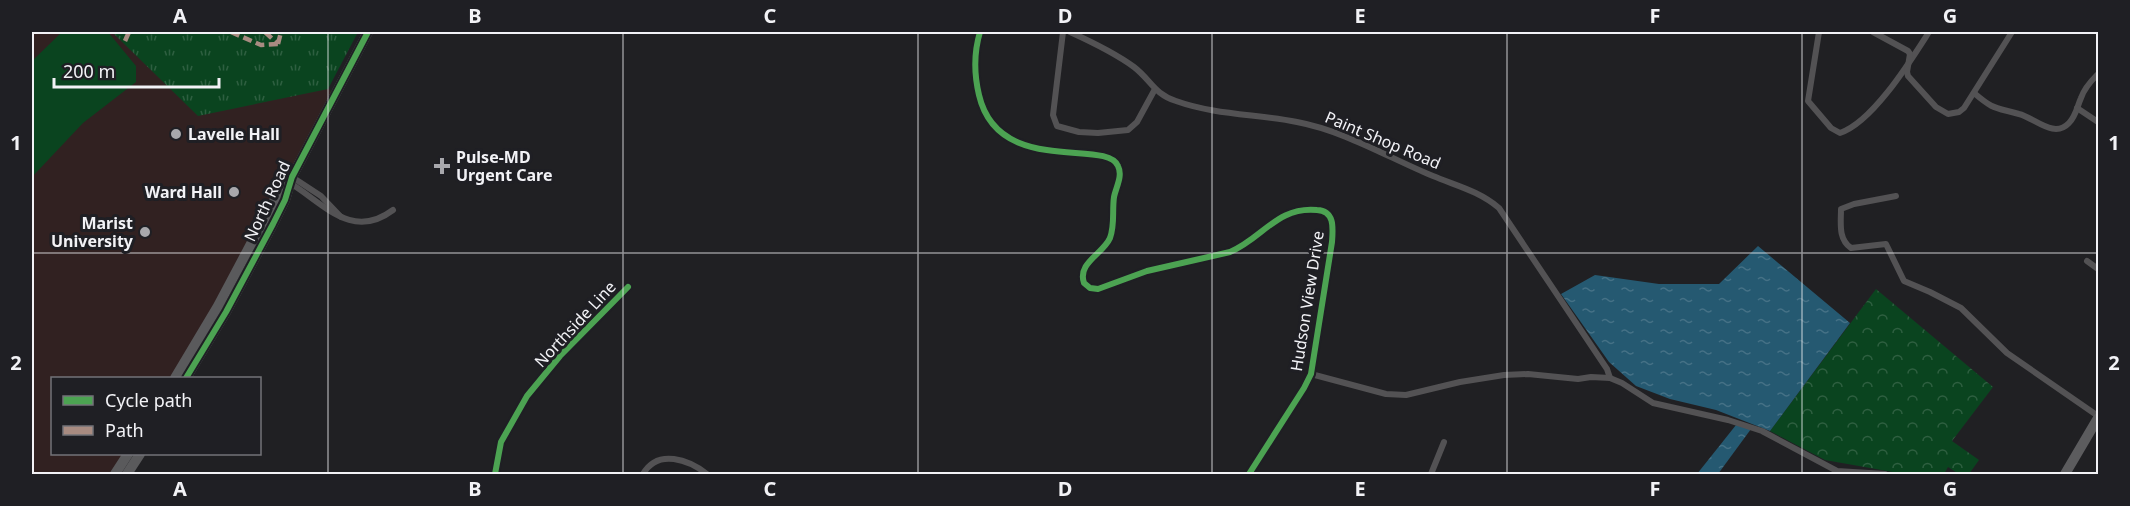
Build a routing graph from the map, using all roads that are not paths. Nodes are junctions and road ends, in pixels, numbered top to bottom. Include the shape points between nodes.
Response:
1 (368, 32) edge
2 (980, 32) edge
3 (1063, 32) edge
4 (1070, 32) edge
5 (1819, 32) edge
6 (1873, 32) edge
7 (1929, 32) edge
8 (2012, 32) edge
9 (1908, 66) junction
10 (2097, 75) dead end
11 (1155, 89) junction
12 (1974, 93) junction
13 (2077, 108) junction
14 (2098, 122) edge
15 (291, 180) junction
16 (1896, 196) dead end
17 (393, 210) dead end
18 (2087, 261) dead end
19 (2098, 269) edge
20 (1311, 374) junction
21 (176, 377) edge
22 (187, 377) edge
23 (1610, 378) junction
24 (2098, 417) edge
25 (1444, 442) dead end
26 (127, 455) edge
27 (139, 455) edge
28 (704, 472) edge
29 (115, 474) edge
30 (127, 474) edge
31 (643, 474) edge
32 (1249, 474) edge
33 (1431, 474) edge
34 (1885, 474) edge
35 (2065, 474) edge

1 - 15 highway, North Road
2 - 20 street, Hudson View Drive via 975,63 978,92 985,115 998,131 1031,147 1105,156 1118,164 1111,236 1083,271 1084,283 1090,288 1230,252 1290,213 1318,210 1329,215 1332,236
3 - 11 street via 1053,115 1056,126 1079,132 1128,130 1137,122
4 - 11 street, Paint Shop Road via 1130,64
5 - 9 street via 1808,96 1811,106 1836,132 1850,129 1872,109
6 - 9 street via 1908,51
7 - 9 street
8 - 12 street
9 - 12 street via 1908,76 1942,112 1959,112
10 - 13 street
11 - 23 street, Paint Shop Road via 1166,98 1194,106 1321,128 1479,193 1499,208
12 - 13 street via 1995,109 2020,114 2050,129 2066,126
13 - 14 street
15 - 17 street via 332,213 353,221 369,221
15 - 21 highway, North Road via 277,195
15 - 22 highway, North Road via 285,200 226,312
16 - 24 street via 1841,209 1845,244 1851,249 1886,244 1904,281 1961,308 2007,353
18 - 19 street
20 - 23 street via 1386,394 1406,394 1504,375
20 - 32 street, Hudson View Drive
23 - 34 street via 1653,403 1762,431 1837,471
24 - 35 main road
25 - 33 street
26 - 29 highway
27 - 30 highway
28 - 31 street via 682,460 668,459 653,463

